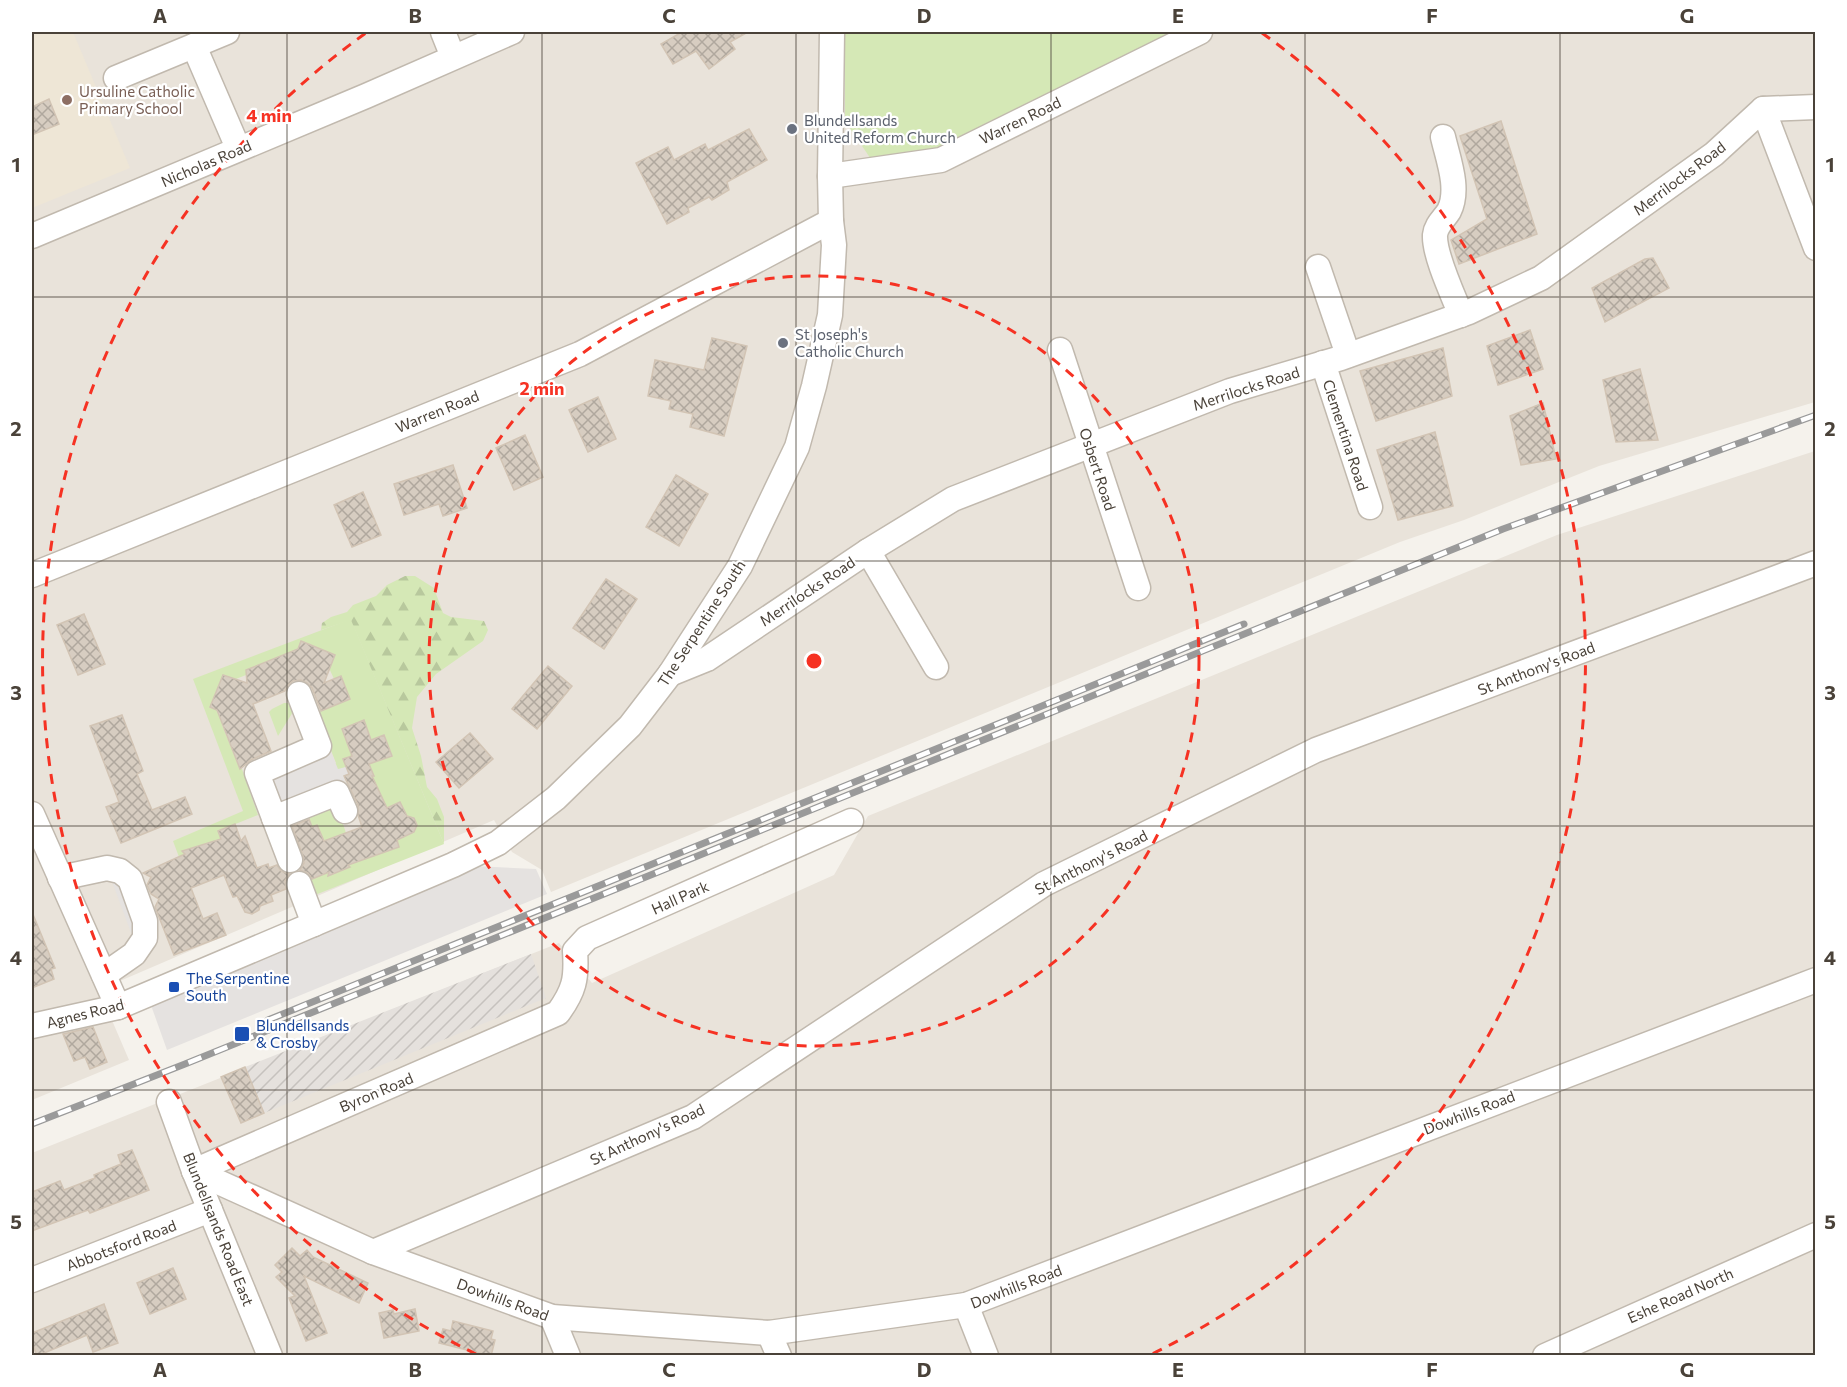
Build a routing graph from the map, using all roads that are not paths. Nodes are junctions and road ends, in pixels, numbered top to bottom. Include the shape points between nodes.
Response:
1 (227, 32) edge
2 (443, 32) edge
3 (512, 32) edge
4 (832, 32) edge
5 (1200, 32) edge
6 (194, 46) junction
7 (453, 57) junction
8 (116, 78) dead end
9 (1815, 107) edge
10 (1763, 109) junction
11 (1443, 137) dead end
12 (238, 148) junction
13 (830, 176) junction
14 (831, 221) junction
15 (32, 236) edge
16 (1815, 248) edge
17 (1318, 267) dead end
18 (1461, 315) junction
19 (1060, 350) dead end
20 (1348, 355) junction
21 (1323, 363) junction
22 (1090, 445) junction
23 (1370, 507) dead end
24 (868, 551) junction
25 (1815, 563) edge
26 (32, 575) edge
27 (1138, 588) dead end
28 (936, 667) dead end
29 (670, 674) junction
30 (298, 694) dead end
31 (345, 811) dead end
32 (32, 814) edge
33 (274, 818) junction
34 (850, 821) dead end
35 (290, 860) dead end
36 (60, 878) junction
37 (299, 884) dead end
38 (314, 924) junction
39 (271, 942) joint
40 (104, 975) junction
41 (1815, 980) edge
42 (118, 1007) junction
43 (558, 1013) joint
44 (32, 1026) edge
45 (169, 1102) dead end
46 (194, 1171) junction
47 (210, 1210) junction
48 (1815, 1235) edge
49 (374, 1252) junction
50 (32, 1280) edge
51 (966, 1305) junction
52 (552, 1317) junction
53 (769, 1333) junction
54 (270, 1356) edge
55 (568, 1356) edge
56 (779, 1356) edge
57 (986, 1356) edge
58 (1545, 1356) edge

1 - 6 street
2 - 7 street
3 - 7 street, Nicholas Road
4 - 13 street, The Serpentine South
5 - 13 street, Warren Road via 940,160
6 - 8 street
6 - 12 street
7 - 12 street, Nicholas Road
9 - 10 street
10 - 16 street
10 - 18 street, Merrilocks Road via 1714,154 1541,278
11 - 18 street via 1454,187 1449,210 1435,232 1436,247
12 - 15 street, Nicholas Road
13 - 14 street, The Serpentine South
14 - 26 street, Warren Road via 580,354
14 - 29 street, The Serpentine South via 834,245 830,315 797,447 740,566
17 - 20 street
18 - 20 street, Merrilocks Road
19 - 22 street, Osbert Road
20 - 21 street, Merrilocks Road
21 - 22 street, Merrilocks Road via 1230,391
21 - 23 street, Clementina Road
22 - 24 street, Merrilocks Road via 953,499
22 - 27 street, Osbert Road
24 - 28 street
24 - 29 street, Merrilocks Road via 707,659
25 - 49 street, St Anthony's Road via 1316,750 1044,884 693,1117
29 - 38 street, The Serpentine South via 622,734 556,798 498,843
30 - 33 street via 319,746 257,773
31 - 33 street via 337,793
32 - 36 street
33 - 35 street
34 - 43 street, Hall Park via 587,938 574,951 577,973 570,997
36 - 40 street
36 - 40 street via 107,868 130,879 145,921 145,938 134,954
37 - 38 street
38 - 39 street, The Serpentine South
39 - 42 street, Agnes Road
40 - 42 street
41 - 51 street, Dowhills Road
42 - 44 street, Agnes Road
43 - 46 street, Byron Road
45 - 46 street, Blundellsands Road East
46 - 47 street, Blundellsands Road East
46 - 49 street, Dowhills Road
47 - 50 street, Abbotsford Road
47 - 54 street, Blundellsands Road East
48 - 58 street, Eshe Road North
49 - 52 street, Dowhills Road
51 - 53 street, Dowhills Road
51 - 57 street
52 - 53 street, Dowhills Road
52 - 55 street
53 - 56 street

